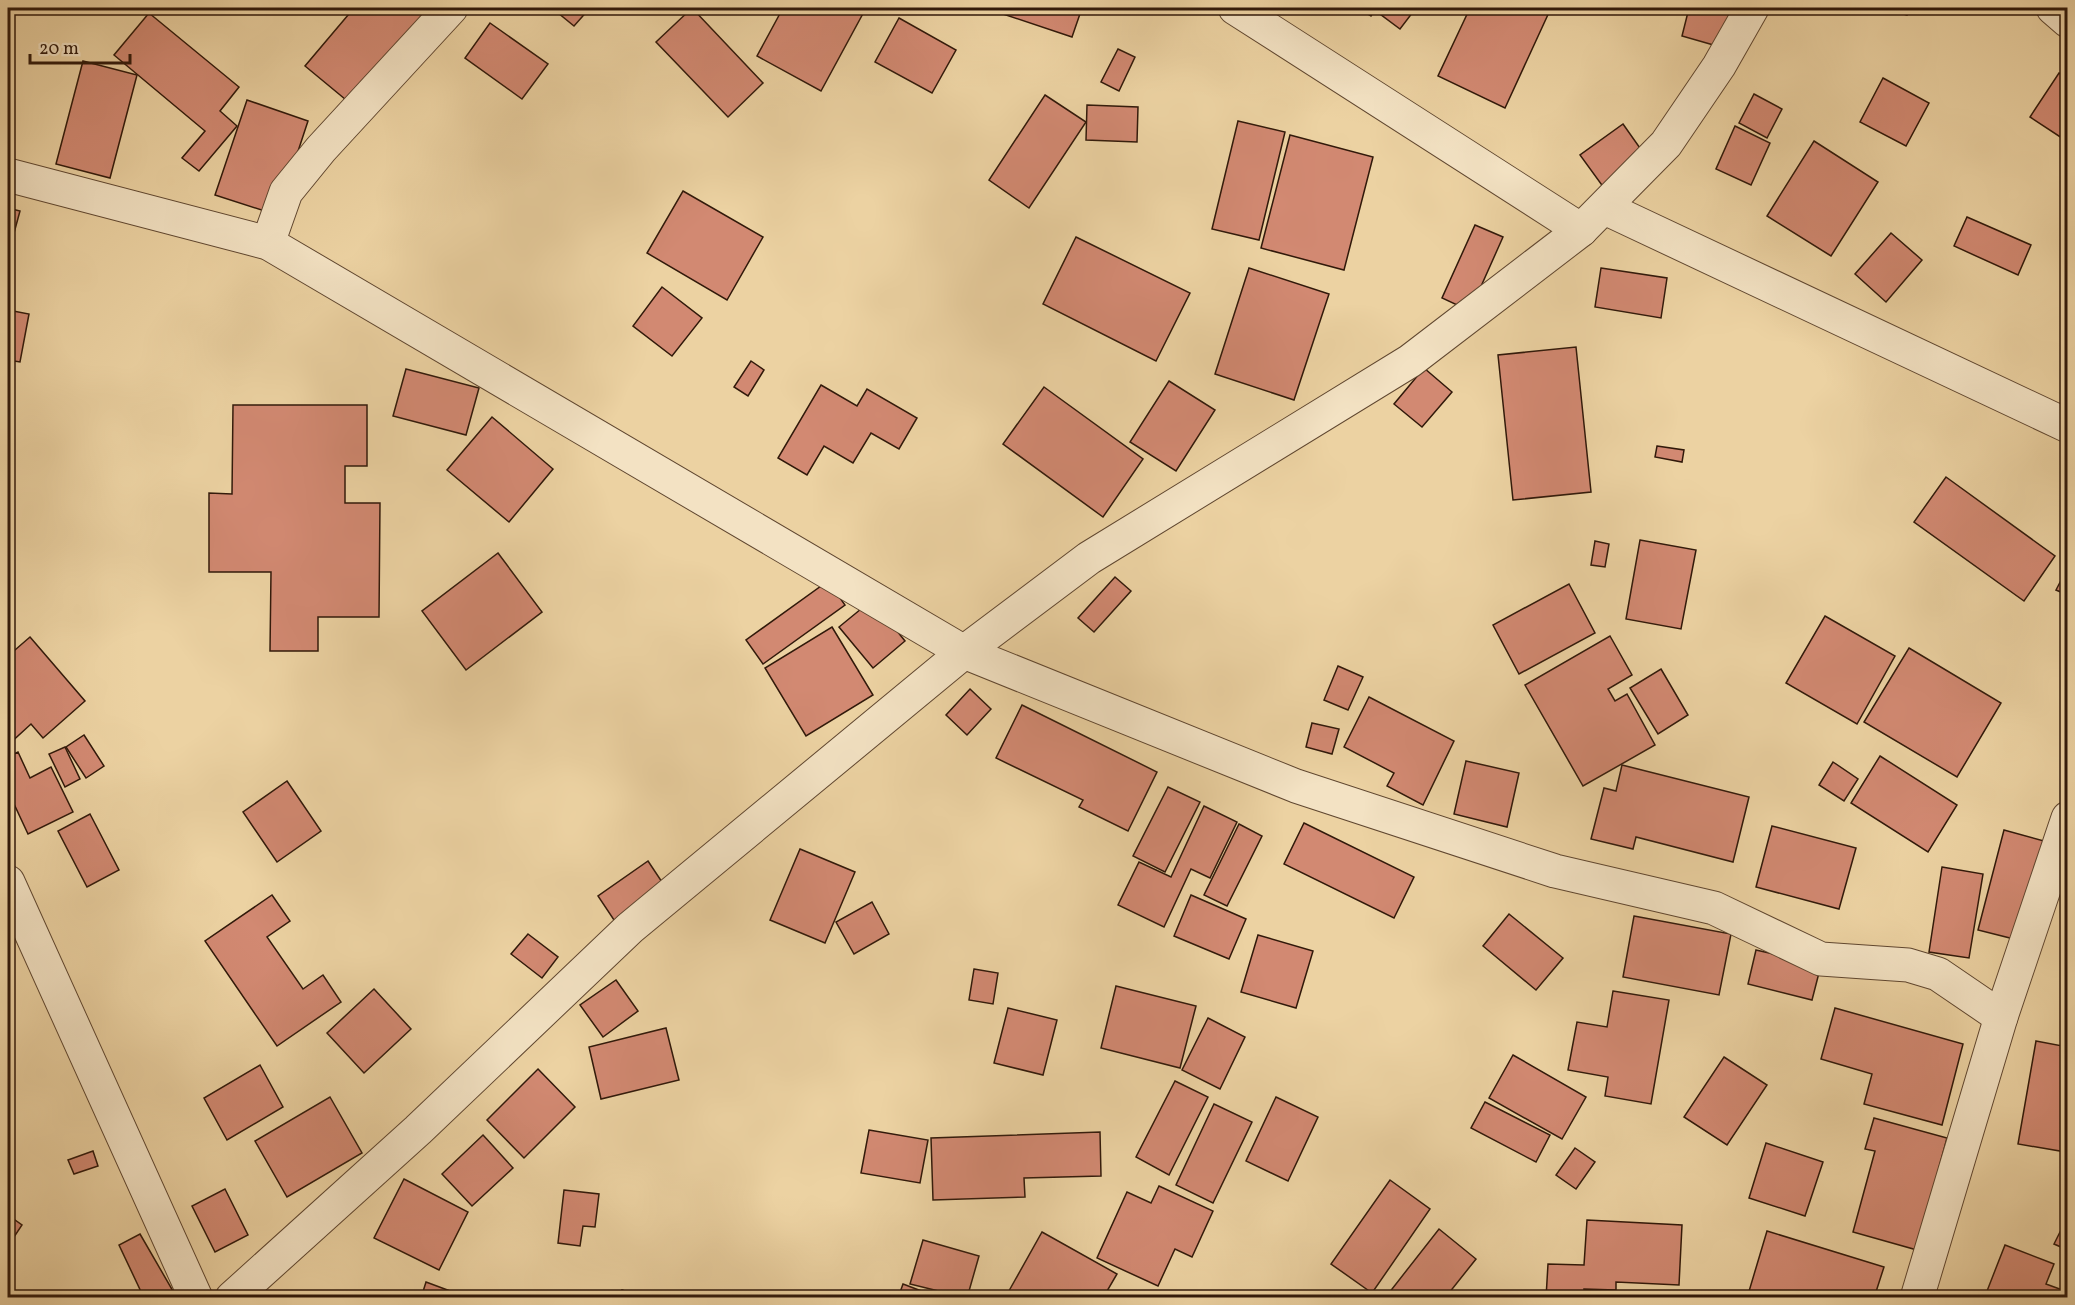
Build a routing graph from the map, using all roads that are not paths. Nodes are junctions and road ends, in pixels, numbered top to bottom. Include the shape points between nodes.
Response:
1 (451, 8) edge
2 (1235, 8) edge
3 (1752, 8) edge
4 (2053, 8) edge
5 (2067, 21) edge
6 (8, 175) edge
7 (1605, 208) junction
8 (1581, 230) junction
9 (268, 243) junction
10 (2067, 426) edge
11 (964, 652) junction
12 (2067, 818) edge
13 (8, 882) edge
14 (2001, 1017) junction
15 (196, 1298) edge
16 (232, 1298) edge
17 (1917, 1298) edge

1 - 9 street via 286,192
2 - 8 street
3 - 7 street via 1719,66 1666,144
4 - 5 street
6 - 9 street
7 - 8 street
7 - 10 street
8 - 11 street via 1410,361 1089,558
9 - 11 street
11 - 14 street via 1296,786 1555,871 1714,908 1821,959 1908,965 1938,974
11 - 16 street via 630,928 418,1130
12 - 14 street
13 - 15 street
14 - 17 street

